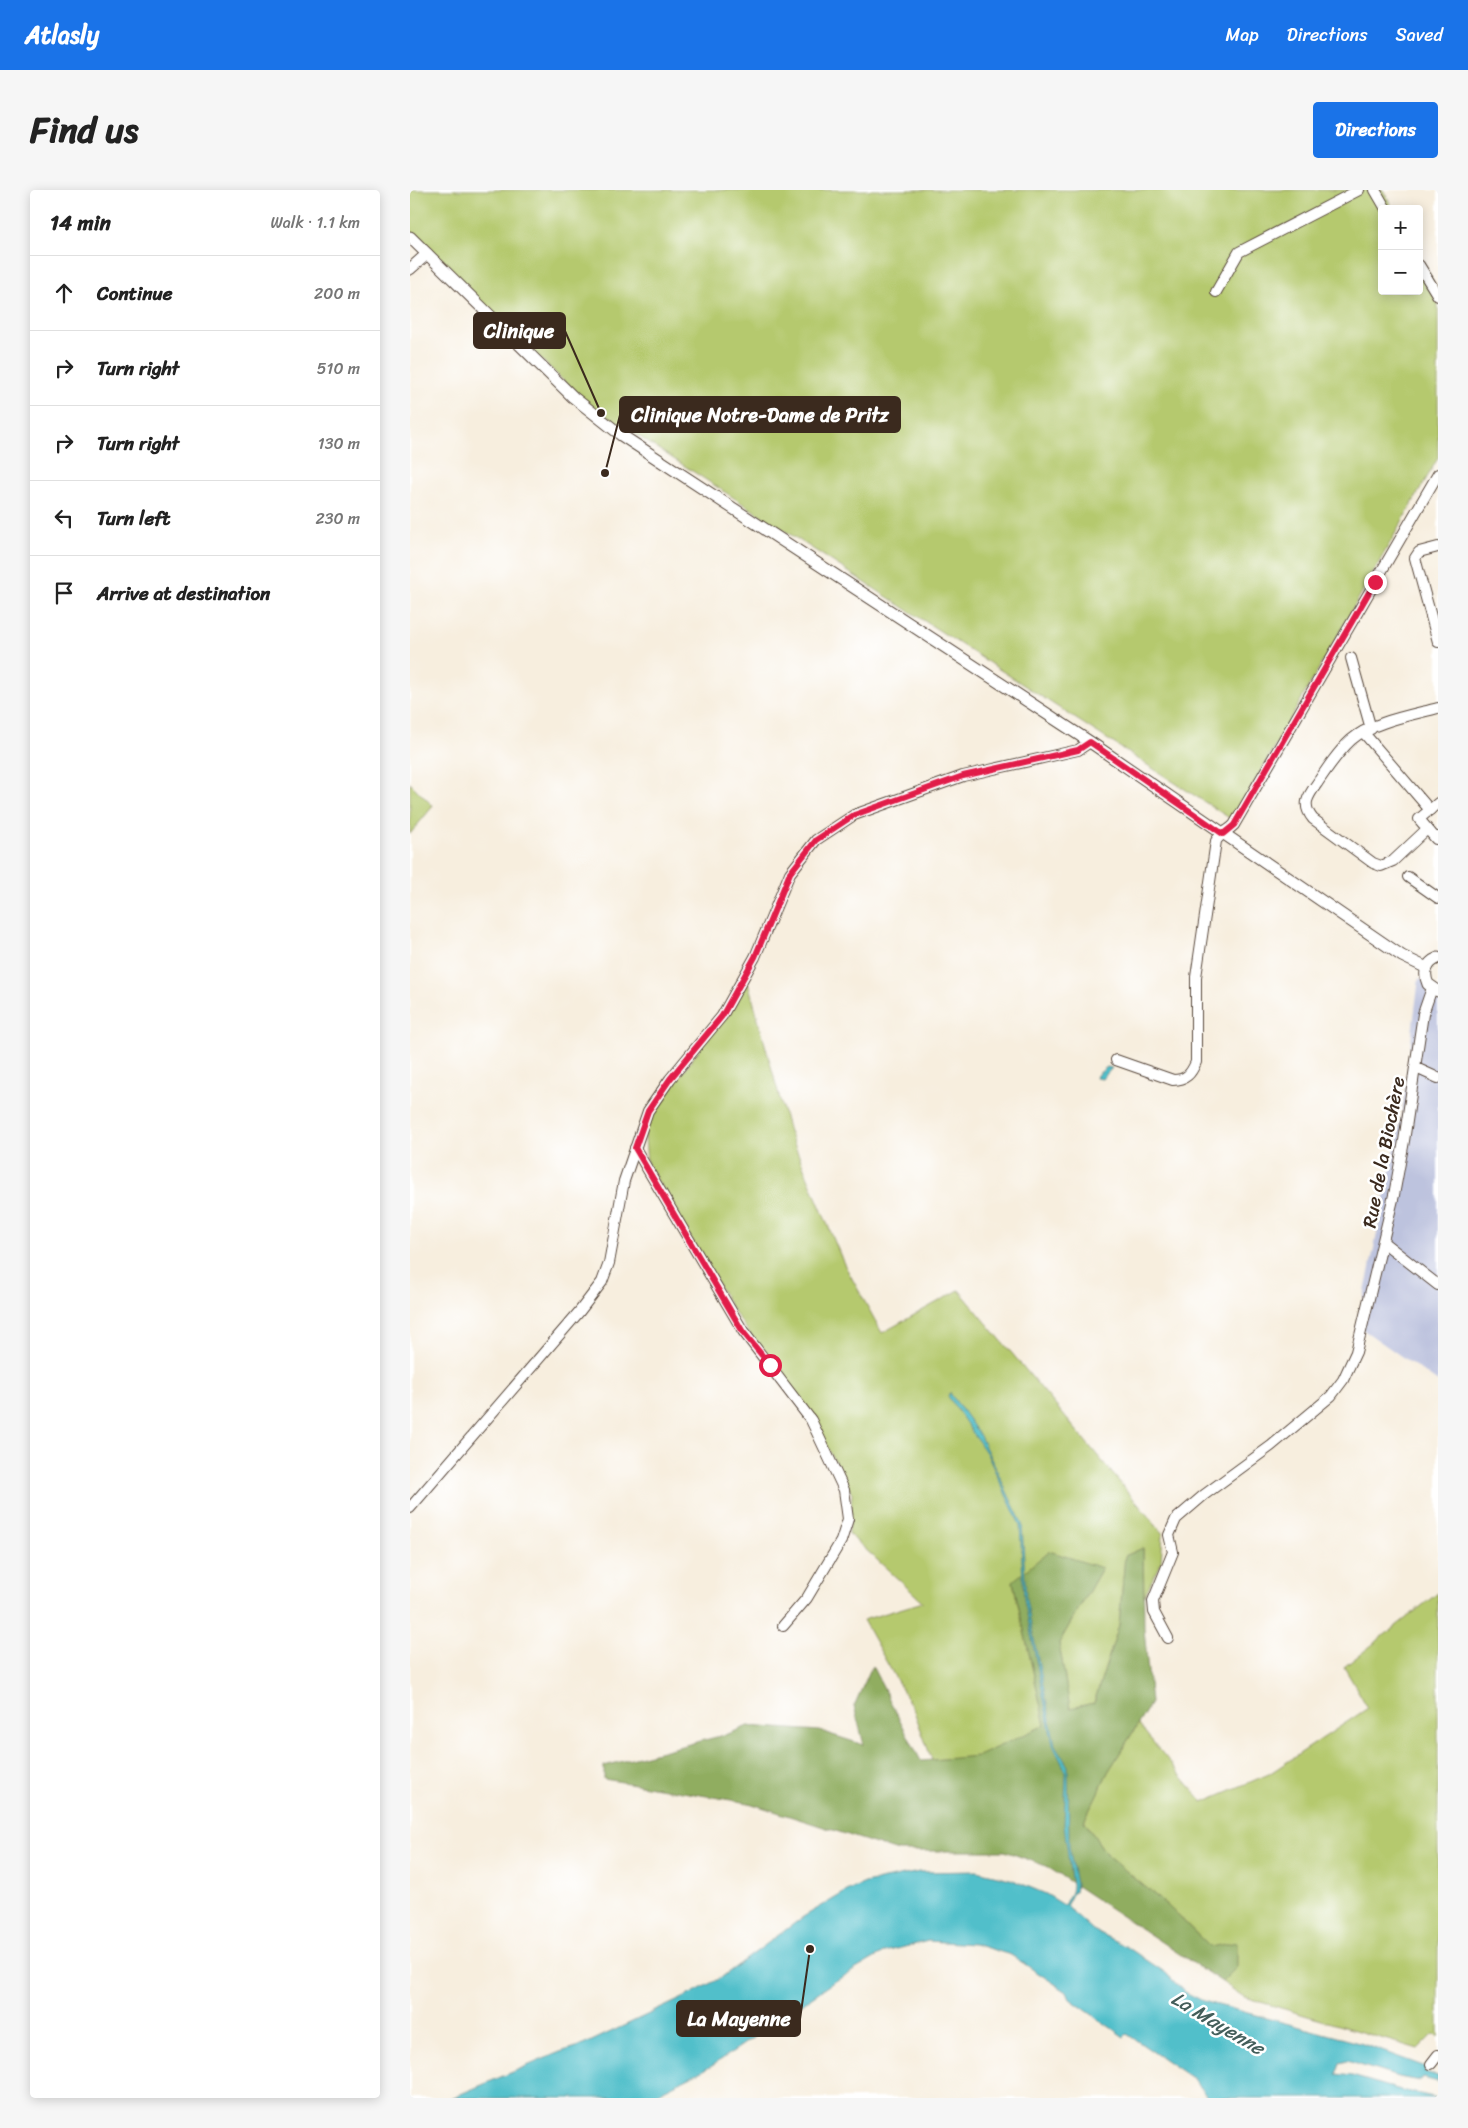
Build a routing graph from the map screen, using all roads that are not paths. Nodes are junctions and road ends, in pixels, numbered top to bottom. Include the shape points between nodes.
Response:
1 (1359, 190) edge
2 (1375, 190) edge
3 (1384, 205) edge
4 (410, 237) edge
5 (427, 254) junction
6 (410, 269) edge
7 (1423, 272) edge
8 (1216, 292) dead end
9 (1438, 296) edge
10 (1438, 474) edge
11 (1438, 547) edge
12 (1438, 642) edge
13 (1351, 658) dead end
14 (1438, 708) edge
15 (1367, 730) junction
16 (1090, 742) junction
17 (1434, 807) edge
18 (1427, 829) junction
19 (1223, 834) junction
20 (1438, 837) edge
21 (1408, 877) dead end
22 (1438, 898) edge
23 (1438, 958) edge
24 (1427, 968) junction
25 (1435, 990) edge
26 (1116, 1060) dead end
27 (1416, 1068) junction
28 (1438, 1078) edge
29 (635, 1148) junction
30 (1383, 1242) junction
31 (1438, 1286) edge
32 (410, 1508) edge
33 (783, 1626) dead end
34 (1168, 1638) dead end

1 - 8 street via 1239,252
2 - 3 street
4 - 5 street
5 - 6 street
5 - 16 street via 573,397 621,435
7 - 9 street
10 - 19 street via 1234,825
11 - 12 street via 1419,552 1415,558
13 - 15 street
14 - 15 street
15 - 17 street
15 - 18 street via 1352,739 1336,756 1307,798 1307,811 1372,863 1381,866 1393,861
16 - 19 street
16 - 29 street via 1078,750 963,776 884,804 854,815 816,840 790,873 755,957 722,1016 648,1111
17 - 18 street via 1419,819
18 - 20 street via 1436,839
19 - 24 street via 1402,956
19 - 26 street via 1216,841 1196,977 1196,1062 1191,1073 1182,1080 1173,1080
21 - 22 street
23 - 24 street
24 - 25 street via 1426,979
25 - 27 street, Rue de la Biochère via 1423,1014
27 - 28 street, Rue de la Biochère
27 - 30 street, Rue de la Biochère
29 - 32 street via 624,1181 609,1263 602,1282
29 - 33 street via 743,1332 811,1420 844,1490 848,1519 841,1541 807,1598
30 - 31 street
30 - 34 street, Rue de la Biochère via 1356,1352 1343,1380 1331,1396 1271,1446 1176,1519 1169,1535 1173,1552 1153,1601 1154,1612

